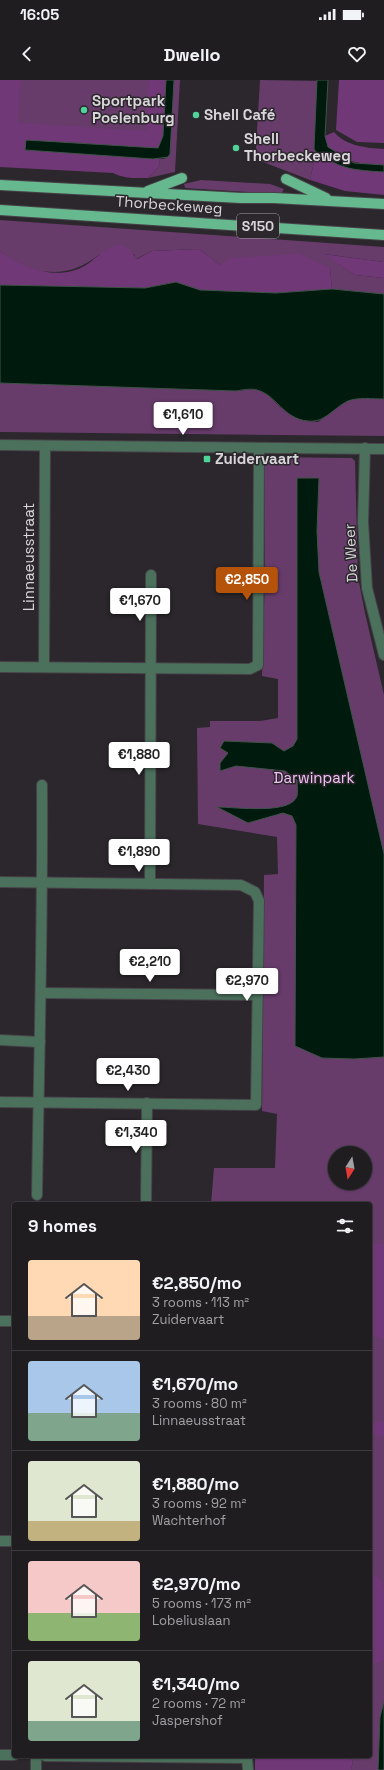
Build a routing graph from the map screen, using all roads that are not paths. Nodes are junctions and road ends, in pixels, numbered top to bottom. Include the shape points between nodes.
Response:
1 (182, 178) dead end
2 (286, 179) dead end
3 (0, 185) edge
4 (144, 192) junction
5 (332, 201) junction
6 (384, 204) edge
7 (0, 210) edge
8 (384, 235) edge
9 (0, 446) edge
10 (45, 446) junction
11 (259, 448) junction
12 (365, 448) junction
13 (384, 449) edge
14 (150, 575) dead end
15 (384, 654) edge
16 (0, 667) edge
17 (44, 667) junction
18 (152, 668) junction
19 (42, 785) dead end
20 (0, 882) edge
21 (43, 883) junction
22 (150, 884) junction
23 (42, 993) junction
24 (258, 995) junction
25 (0, 1040) edge
26 (40, 1042) junction
27 (0, 1102) edge
28 (38, 1102) junction
29 (147, 1104) junction
30 (37, 1195) dead end
31 (146, 1202) edge
32 (0, 1321) edge
33 (12, 1321) edge
34 (0, 1541) edge
35 (12, 1541) edge
36 (0, 1755) edge
37 (12, 1755) edge
38 (36, 1758) edge
39 (248, 1758) edge
40 (36, 1770) edge
41 (248, 1770) edge

1 - 4 main road
2 - 5 main road
3 - 4 main road, Thorbeckeweg / S150
4 - 5 main road, Thorbeckeweg / S150
5 - 6 main road, Thorbeckeweg / S150
7 - 8 main road, Thorbeckeweg / S150
9 - 10 street
10 - 11 street
10 - 17 street, Linnaeusstraat
11 - 12 street
11 - 18 street via 258,665 252,669
12 - 13 street
12 - 15 street, De Weer via 363,522 367,588
14 - 18 street
16 - 17 street
17 - 18 street
18 - 22 street
19 - 21 street
20 - 21 street
21 - 22 street
21 - 23 street
22 - 24 street via 241,885 255,892 259,901
23 - 24 street
23 - 26 street
24 - 29 street via 256,1105
25 - 26 street
26 - 28 street
27 - 28 street
28 - 29 street
28 - 30 street
29 - 31 street
32 - 33 street
34 - 35 street
36 - 37 street
38 - 40 street
39 - 41 street

